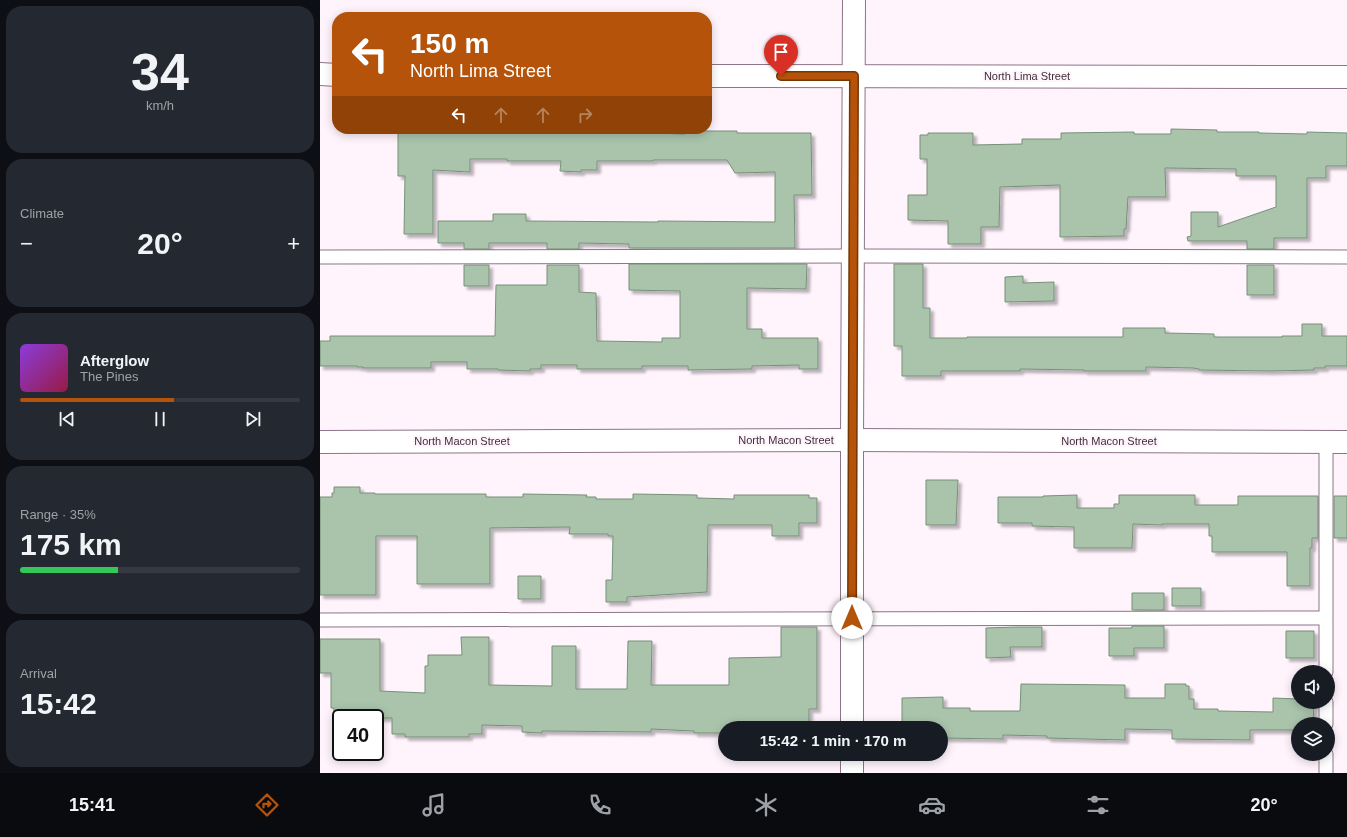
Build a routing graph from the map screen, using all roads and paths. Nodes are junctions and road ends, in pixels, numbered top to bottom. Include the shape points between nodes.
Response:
1 (854, 0) edge
2 (320, 74) edge
3 (332, 74) edge
4 (712, 76) edge
5 (854, 76) junction
6 (1347, 77) edge
7 (854, 256) junction
8 (320, 257) edge
9 (1347, 257) edge
10 (852, 440) junction
11 (320, 442) edge
12 (1326, 442) junction
13 (1347, 442) edge
14 (852, 618) junction
15 (1326, 618) junction
16 (320, 620) edge
17 (1326, 665) edge
18 (852, 721) edge
19 (852, 761) edge
20 (1326, 761) edge
21 (852, 773) edge
22 (1326, 773) edge

1 - 5 street
2 - 3 street
4 - 5 street, North Lima Street
5 - 6 street, North Lima Street
5 - 7 street
7 - 8 lane
7 - 9 lane
7 - 10 street
10 - 11 street, North Macon Street
10 - 12 street, North Macon Street
10 - 14 street
12 - 13 street, North Macon Street
12 - 15 lane
14 - 15 lane
14 - 16 lane
14 - 18 street
15 - 17 lane
19 - 21 street
20 - 22 lane

